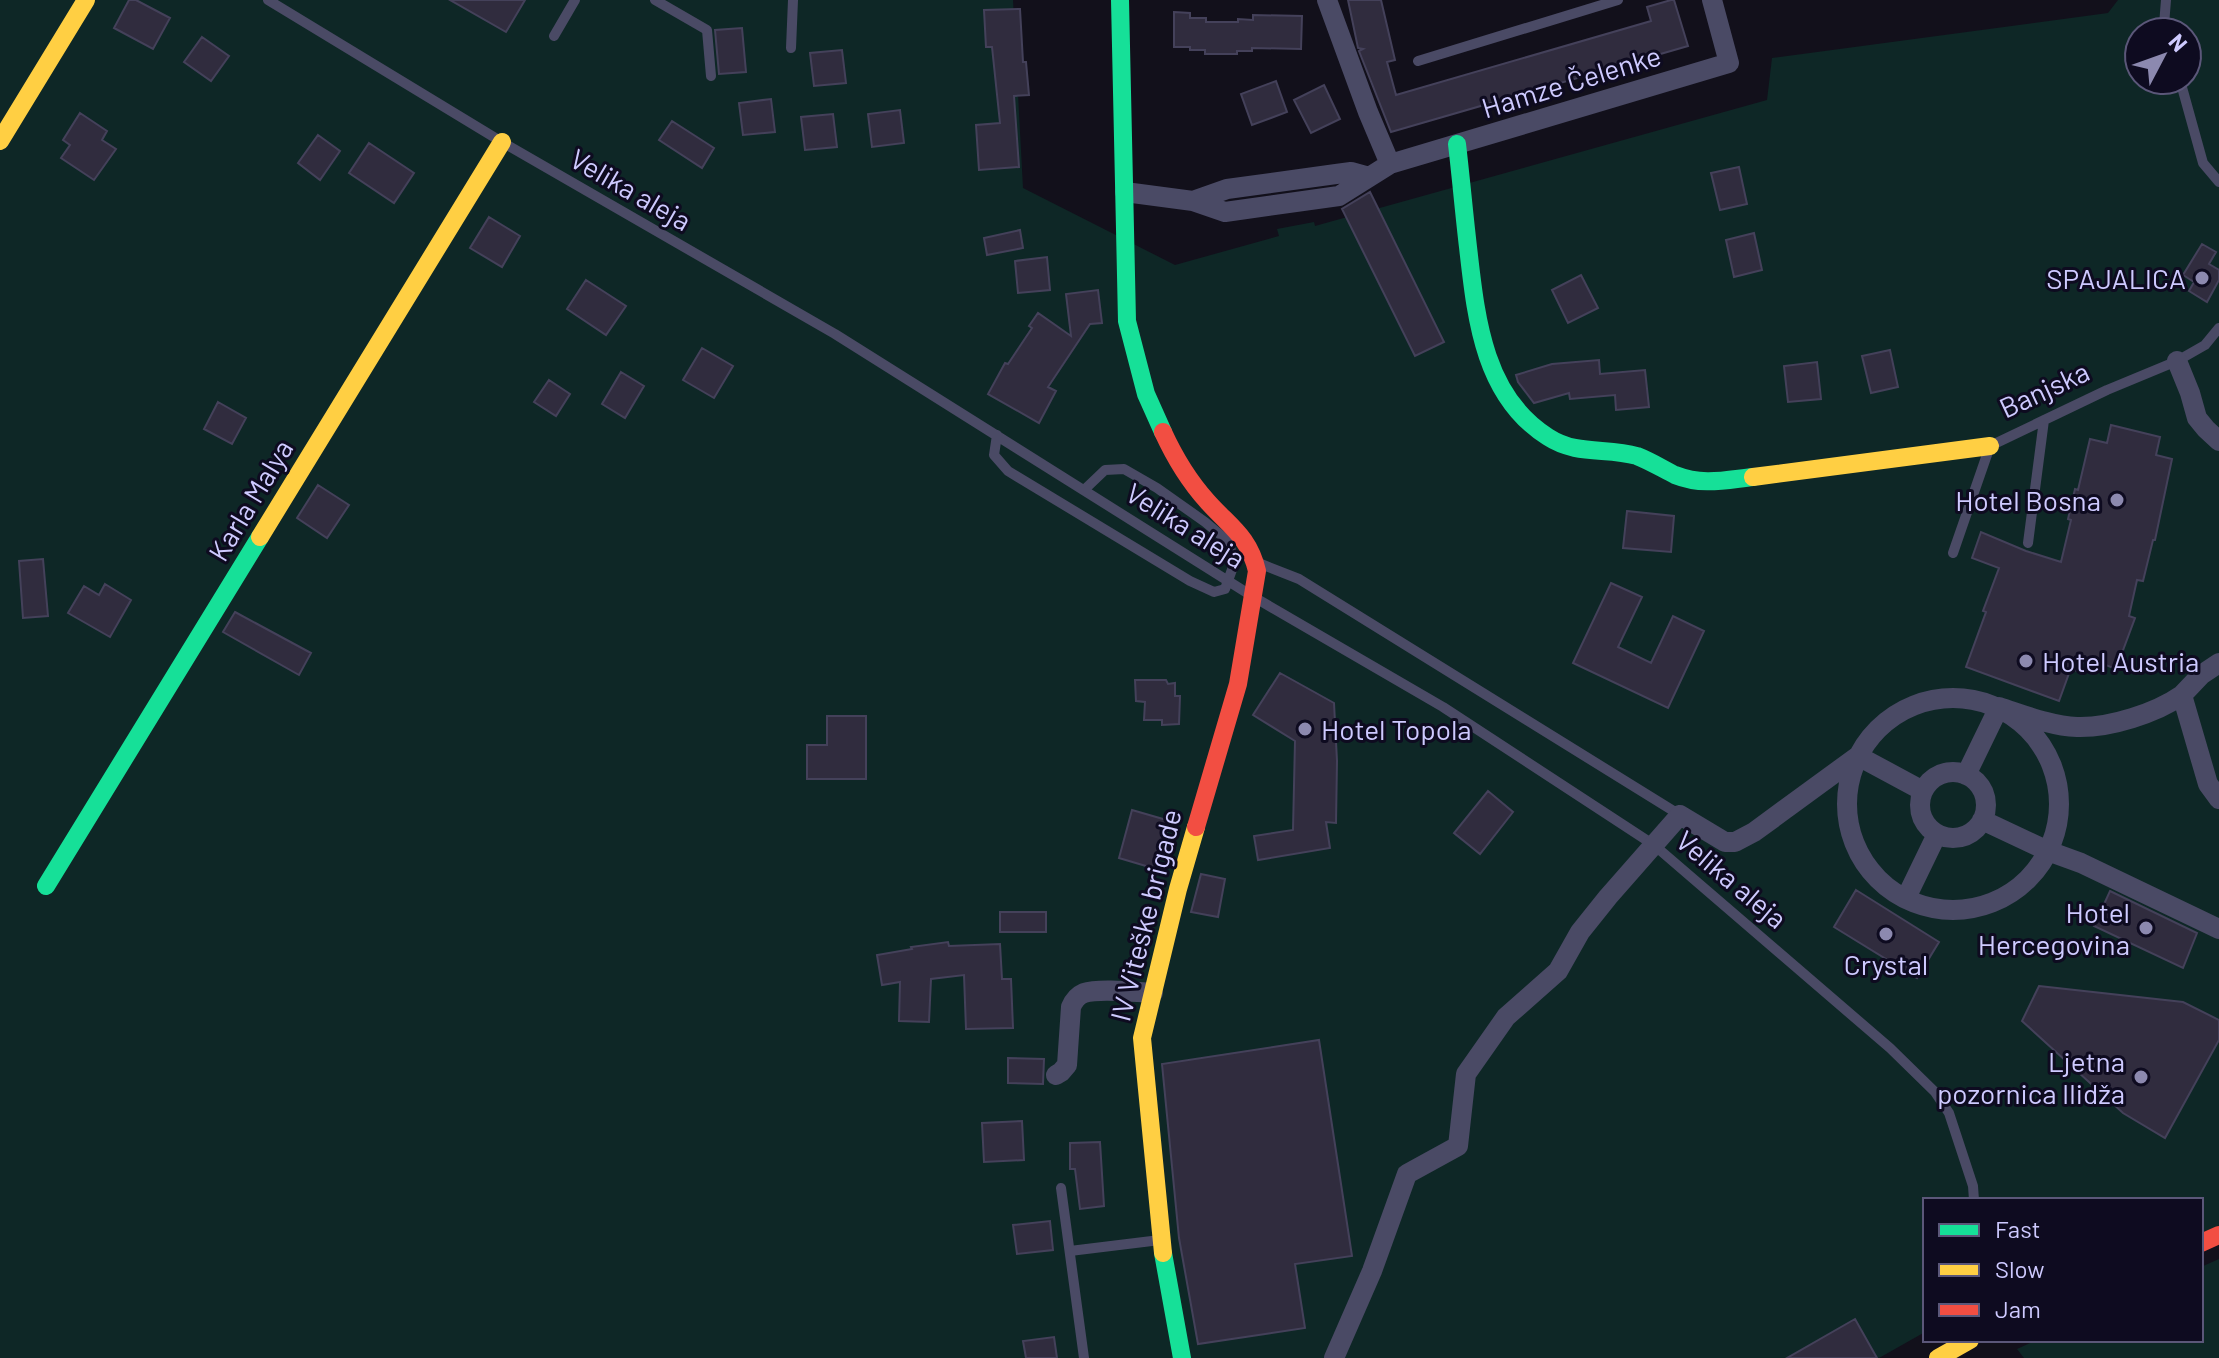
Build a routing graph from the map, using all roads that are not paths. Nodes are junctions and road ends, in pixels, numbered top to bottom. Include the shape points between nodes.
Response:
1 (86, 0) edge
2 (268, 0) edge
3 (575, 0) edge
4 (655, 0) edge
5 (793, 0) edge
6 (1120, 0) edge
7 (1327, 0) edge
8 (1618, 0) edge
9 (1712, 0) edge
10 (554, 36) dead end
11 (791, 48) dead end
12 (1418, 61) dead end
13 (711, 76) dead end
14 (2184, 96) edge
15 (0, 141) edge
16 (502, 142) junction
17 (1457, 144) junction
18 (1390, 164) junction
19 (2219, 182) edge
20 (1125, 192) junction
21 (2219, 328) edge
22 (2177, 361) junction
23 (2044, 420) junction
24 (997, 435) junction
25 (2219, 441) edge
26 (1990, 446) junction
27 (1084, 490) junction
28 (2028, 543) dead end
29 (1953, 553) dead end
30 (1256, 562) junction
31 (1229, 581) junction
32 (1252, 596) junction
33 (2219, 663) edge
34 (2182, 695) junction
35 (1999, 707) junction
36 (1858, 756) junction
37 (1966, 775) junction
38 (1923, 791) junction
39 (2219, 799) edge
40 (1680, 815) junction
41 (1982, 820) junction
42 (1937, 834) junction
43 (1654, 845) junction
44 (2048, 851) junction
45 (46, 886) dead end
46 (1906, 898) junction
47 (2219, 929) edge
48 (1153, 993) junction
49 (1056, 1075) dead end
50 (1061, 1188) dead end
51 (1974, 1198) edge
52 (1161, 1240) junction
53 (1070, 1251) junction
54 (1084, 1358) edge
55 (1182, 1358) edge
56 (1334, 1358) edge

1 - 15 street
2 - 16 lane, Velika aleja
3 - 10 lane
4 - 13 lane via 707,30
5 - 11 lane
6 - 20 street
7 - 18 street
8 - 12 lane
9 - 17 street, Hamze Čelenke via 1729,63
14 - 19 lane via 2203,163
16 - 24 lane, Velika aleja via 835,334
16 - 45 street, Karla Malya
17 - 18 street, Hamze Čelenke
17 - 26 street via 1474,302 1489,364 1522,417 1549,438 1574,449 1636,456 1704,483
18 - 20 street, Hamze Čelenke via 1369,177 1351,172 1274,182 1193,201
20 - 30 street via 1127,321 1146,394 1173,453 1206,500 1246,541
21 - 22 lane, Banjska via 2205,345
22 - 23 lane, Banjska
22 - 25 street via 2197,418
23 - 26 lane, Banjska
23 - 28 lane
24 - 27 lane, Velika aleja
24 - 31 lane via 994,455 1008,471 1202,587 1214,592 1225,589
26 - 29 lane, Banjska
27 - 31 lane, Velika aleja
27 - 31 lane via 1105,470 1124,469 1157,488 1229,542 1234,564
30 - 32 street, IV Viteške brigade
30 - 40 lane via 1299,579
31 - 32 lane, Velika aleja
32 - 43 lane, Velika aleja via 1443,707
32 - 48 street, IV Viteške brigade via 1238,684
33 - 34 street
34 - 35 street via 2157,709 2092,726 2055,724
34 - 39 street via 2208,784
35 - 36 street via 1966,698 1936,698 1901,710 1875,731
35 - 37 street
35 - 44 street via 2033,733 2052,764 2059,818
36 - 38 street
36 - 40 street via 1735,842 1725,842
36 - 46 street via 1848,790 1855,843 1879,880
37 - 38 street via 1937,776
37 - 41 street via 1985,799
38 - 42 street via 1923,820
40 - 43 street
41 - 42 street via 1968,834
41 - 44 street
42 - 46 street
43 - 51 lane, Velika aleja via 1935,1092 1949,1113
43 - 56 street via 1580,932 1558,971 1506,1017 1466,1074 1458,1146 1407,1174
44 - 46 street via 2013,892 1985,905 1947,909
44 - 47 street
48 - 49 street via 1092,992 1074,999 1067,1065
48 - 52 street, IV Viteške brigade via 1142,1038
50 - 53 lane
52 - 53 lane
52 - 55 street, IV Viteške brigade
53 - 54 lane

